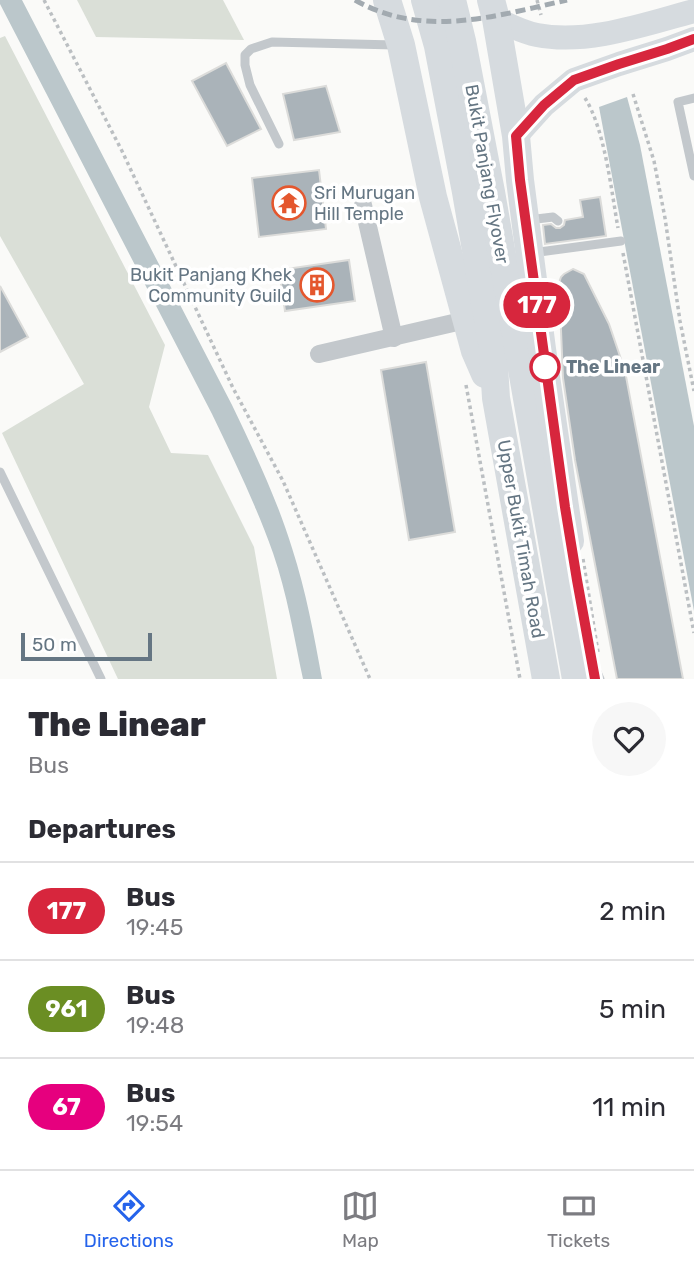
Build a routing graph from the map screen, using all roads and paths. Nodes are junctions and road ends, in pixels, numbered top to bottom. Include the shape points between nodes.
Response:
1 (44, 0) edge
2 (425, 0) edge
3 (452, 0) edge
4 (537, 0) edge
5 (493, 9) edge
6 (686, 13) edge
7 (541, 15) dead end
8 (394, 22) edge
9 (694, 36) edge
10 (337, 44) junction
11 (574, 80) junction
12 (633, 93) dead end
13 (694, 98) edge
14 (516, 136) junction
15 (279, 144) dead end
16 (694, 176) edge
17 (479, 192) junction
18 (363, 205) dead end
19 (526, 220) junction
20 (558, 221) dead end
21 (621, 241) junction
22 (530, 253) junction
23 (466, 320) junction
24 (394, 338) junction
25 (319, 354) dead end
26 (464, 377) dead end
27 (694, 391) edge
28 (496, 398) junction
29 (0, 472) edge
30 (694, 633) edge
31 (591, 675) edge
32 (101, 679) edge
33 (370, 679) edge
34 (520, 679) edge
35 (547, 679) edge

1 - 33 path via 283,481
2 - 17 highway, Bukit Panjang Flyover
3 - 17 highway, Bukit Panjang Flyover via 462,41
4 - 7 path
5 - 6 main road via 522,31 567,37 609,34
5 - 14 highway
6 - 9 main road via 678,21
8 - 10 lane
8 - 10 lane via 376,39
8 - 23 highway
9 - 11 main road
10 - 15 lane via 272,42 251,48 245,55 250,85
11 - 14 main road
11 - 21 path via 596,121
12 - 27 path via 654,161
13 - 16 lane via 678,102
14 - 19 highway
17 - 28 highway, Bukit Panjang Flyover
17 - 31 highway, Bukit Panjang Flyover
18 - 24 street
19 - 20 lane via 553,217
19 - 22 highway
21 - 22 lane
21 - 30 path
22 - 31 highway
23 - 24 street
23 - 28 highway
24 - 25 street
26 - 34 path
28 - 35 highway, Upper Bukit Timah Road
29 - 32 lane

